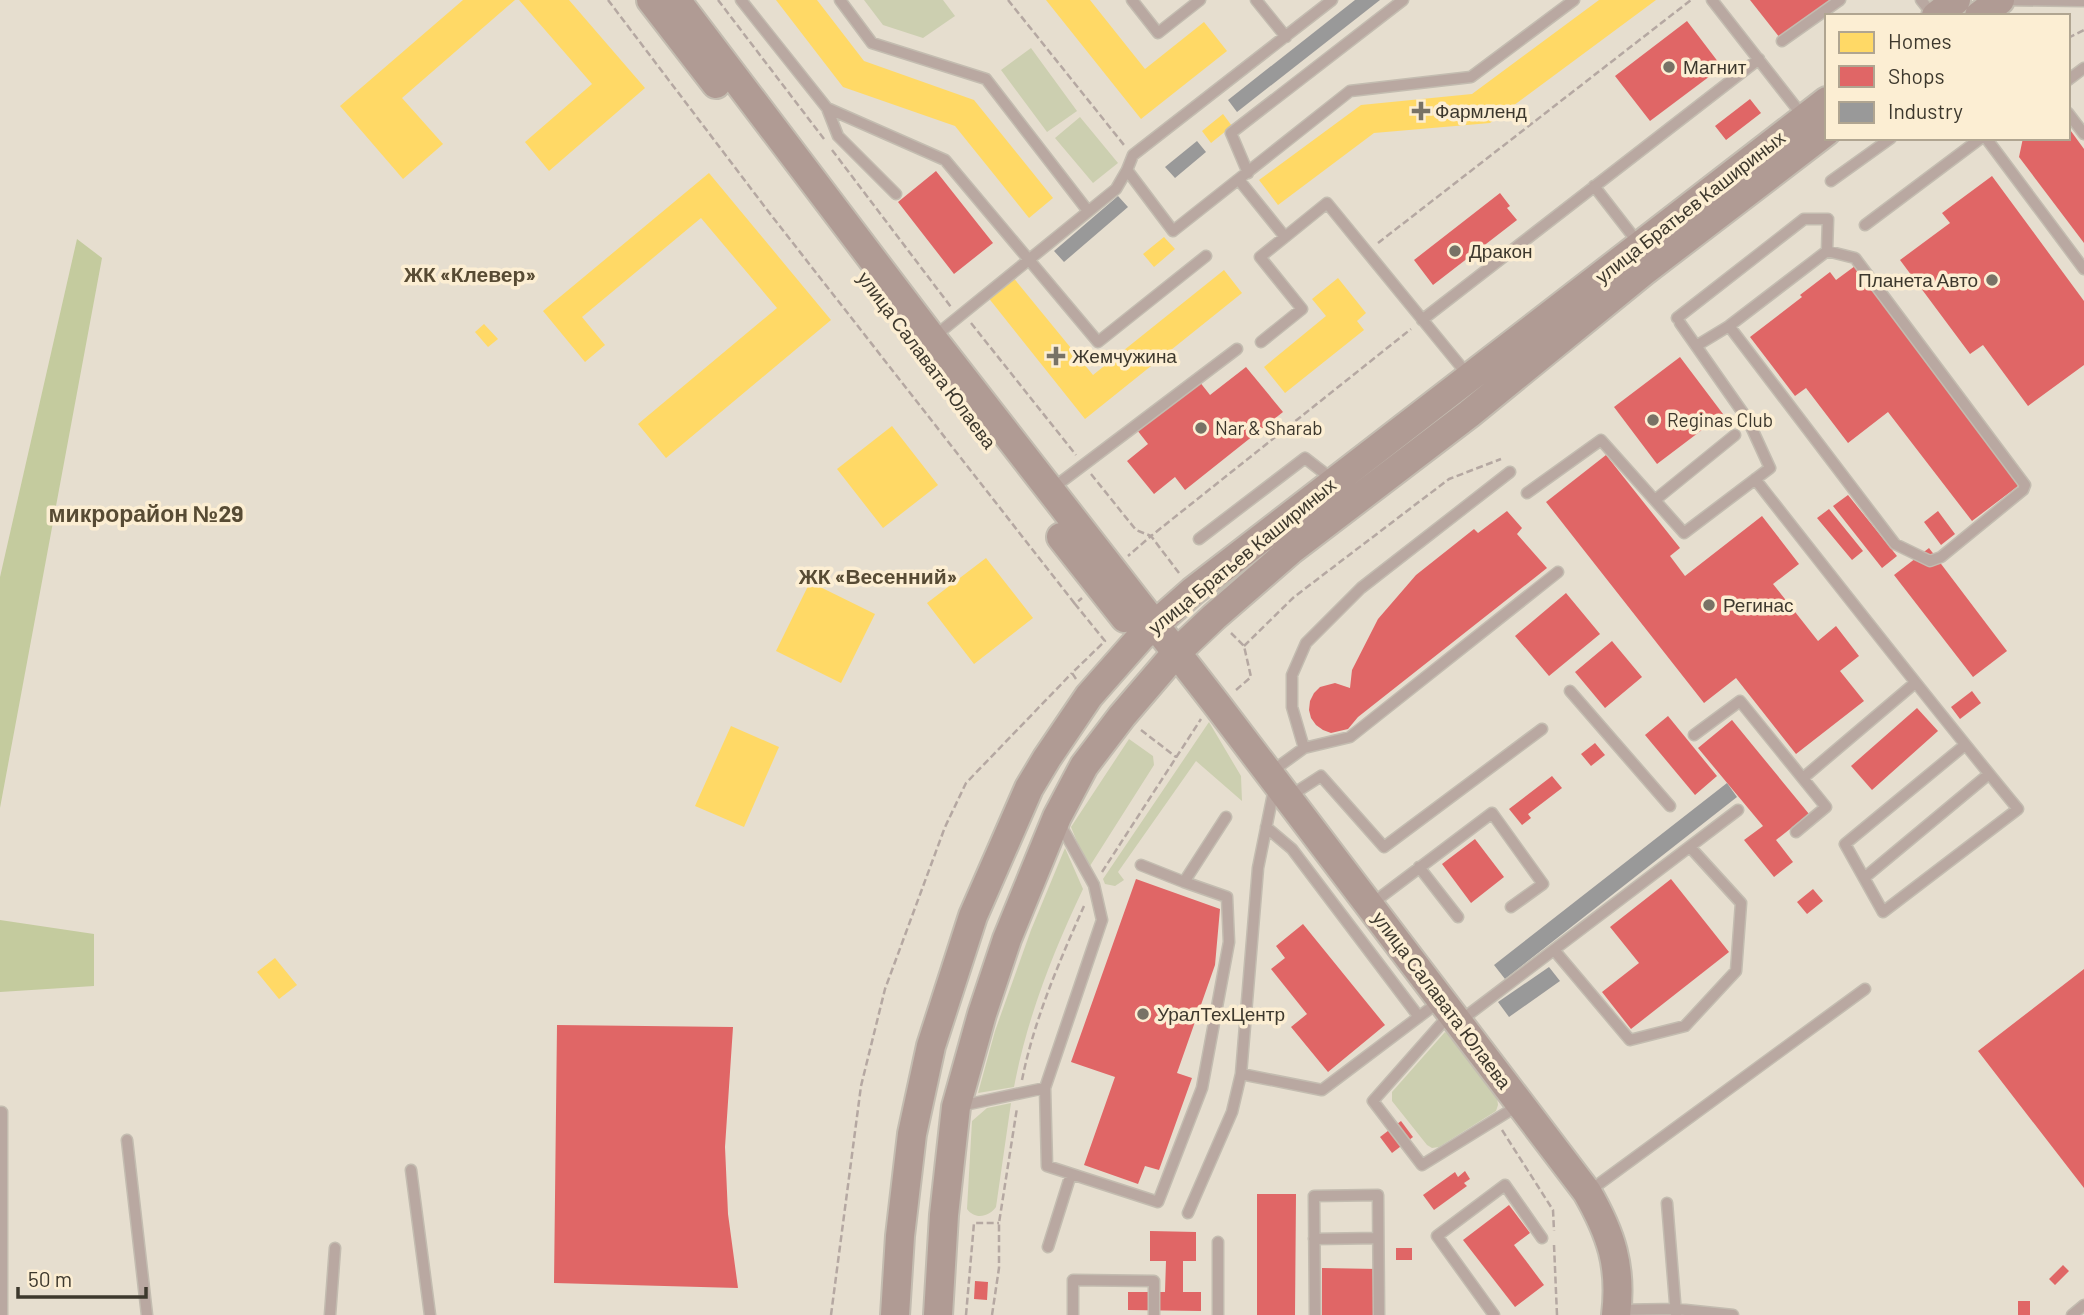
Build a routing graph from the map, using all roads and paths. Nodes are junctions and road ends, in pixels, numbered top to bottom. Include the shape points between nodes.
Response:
1 (608, 0) edge
2 (651, 0) edge
3 (718, 0) edge
4 (741, 0) edge
5 (840, 0) edge
6 (1008, 0) edge
7 (1132, 0) edge
8 (1200, 0) edge
9 (1256, 0) edge
10 (1332, 0) edge
11 (1403, 0) edge
12 (1574, 0) edge
13 (1691, 0) edge
14 (1712, 0) edge
15 (1840, 0) edge
16 (1920, 0) edge
17 (1956, 0) edge
18 (2000, 0) edge
19 (2084, 1) edge
20 (1559, 4) edge
21 (688, 11) edge
22 (1933, 14) edge
23 (1938, 14) edge
24 (1982, 14) edge
25 (1286, 37) junction
26 (1782, 41) dead end
27 (1759, 59) junction
28 (1825, 105) edge
29 (827, 108) junction
30 (2070, 116) edge
31 (1816, 125) edge
32 (2084, 134) edge
33 (1888, 140) edge
34 (1977, 140) edge
35 (1133, 155) junction
36 (1127, 170) junction
37 (1243, 177) junction
38 (1832, 181) dead end
39 (1594, 186) junction
40 (896, 194) dead end
41 (1088, 211) junction
42 (1865, 225) dead end
43 (1286, 237) junction
44 (1640, 246) junction
45 (1827, 251) junction
46 (1367, 252) junction
47 (1206, 256) dead end
48 (1028, 259) junction
49 (2084, 269) edge
50 (959, 318) junction
51 (1422, 320) junction
52 (1729, 326) junction
53 (932, 338) junction
54 (1261, 342) dead end
55 (1696, 346) junction
56 (1237, 349) dead end
57 (1469, 377) junction
58 (1735, 435) dead end
59 (1501, 459) dead end
60 (1084, 465) junction
61 (1371, 471) junction
62 (1510, 472) dead end
63 (1755, 479) junction
64 (1335, 481) junction
65 (1050, 491) junction
66 (1527, 493) dead end
67 (1655, 500) junction
68 (1151, 536) dead end
69 (1199, 539) dead end
70 (1558, 572) dead end
71 (1097, 584) junction
72 (1075, 604) junction
73 (1148, 632) junction
74 (1105, 641) dead end
75 (1244, 646) dead end
76 (1171, 659) junction
77 (1072, 673) dead end
78 (1915, 683) junction
79 (1570, 691) dead end
80 (1542, 729) dead end
81 (1694, 735) dead end
82 (1965, 745) junction
83 (1304, 748) junction
84 (1989, 774) junction
85 (1802, 778) junction
86 (1277, 785) junction
87 (1670, 806) dead end
88 (1738, 810) dead end
89 (1057, 817) junction
90 (1226, 817) dead end
91 (1266, 827) junction
92 (1796, 832) dead end
93 (1690, 847) junction
94 (1141, 865) dead end
95 (1419, 867) junction
96 (1864, 878) junction
97 (1184, 882) junction
98 (1369, 905) junction
99 (1511, 907) dead end
100 (1458, 917) dead end
101 (1554, 950) junction
102 (1865, 989) dead end
103 (1442, 1014) junction
104 (1241, 1074) junction
105 (1045, 1088) junction
106 (1521, 1105) junction
107 (956, 1107) junction
108 (0, 1112) edge
109 (127, 1140) dead end
110 (411, 1170) dead end
111 (1071, 1174) junction
112 (1587, 1192) junction
113 (1667, 1203) dead end
114 (1188, 1213) dead end
115 (999, 1223) dead end
116 (1378, 1238) junction
117 (1542, 1238) dead end
118 (1314, 1239) junction
119 (1218, 1242) dead end
120 (1048, 1247) dead end
121 (335, 1248) dead end
122 (2084, 1305) edge
123 (1676, 1312) edge
124 (1617, 1313) edge
125 (2, 1315) edge
126 (146, 1315) edge
127 (330, 1315) edge
128 (430, 1315) edge
129 (831, 1315) edge
130 (895, 1315) edge
131 (938, 1315) edge
132 (967, 1315) edge
133 (1073, 1315) edge
134 (1154, 1315) edge
135 (1218, 1315) edge
136 (1315, 1315) edge
137 (1379, 1315) edge
138 (1494, 1315) edge
139 (1733, 1315) edge
140 (2072, 1315) edge

1 - 72 path
2 - 71 main road, улица Салавата Юлаева
3 - 50 path
4 - 29 lane
5 - 41 lane via 872,43 986,79
6 - 35 path
7 - 8 lane via 1158,33
9 - 25 lane
10 - 25 lane
11 - 37 lane via 1231,133
12 - 20 lane
13 - 46 path
14 - 27 lane
15 - 26 lane
16 - 22 lane
17 - 23 main road
18 - 19 lane
18 - 24 main road
20 - 37 lane via 1471,78 1350,91
21 - 53 main road, улица Салавата Юлаева
25 - 35 lane
27 - 31 lane
27 - 39 lane
28 - 31 main road, улица Братьев Кашириных
29 - 40 lane via 838,136
29 - 48 lane via 945,160
30 - 32 lane
31 - 44 main road, улица Братьев Кашириных
31 - 61 main road, улица Братьев Кашириных via 1469,414
33 - 38 lane
34 - 42 lane
34 - 49 lane
35 - 36 lane
36 - 37 lane via 1173,231
36 - 41 lane via 1115,189
37 - 43 lane
39 - 44 lane
39 - 51 lane
41 - 48 lane
43 - 46 lane via 1326,203
43 - 54 lane via 1260,257 1302,309
44 - 57 main road, улица Братьев Кашириных
45 - 52 lane
45 - 52 lane via 1855,258 2025,485 1941,557 1930,561 1895,544
45 - 55 lane via 1828,219 1804,219 1679,321
46 - 51 lane
47 - 48 lane via 1098,342
48 - 50 lane
50 - 53 lane
50 - 60 path via 970,321
51 - 57 lane
52 - 55 lane
53 - 65 main road, улица Салавата Юлаева
55 - 63 lane via 1748,420 1770,468
56 - 60 lane
57 - 61 main road, улица Братьев Кашириных
58 - 67 lane
59 - 75 path via 1448,479 1294,597
60 - 65 lane
60 - 68 path via 1136,530
61 - 64 main road, улица Братьев Кашириных
61 - 76 main road, улица Братьев Кашириных
62 - 83 lane via 1361,588 1306,643 1292,675 1292,707
63 - 67 lane via 1684,533
63 - 78 lane
64 - 69 lane via 1305,457
64 - 73 main road, улица Братьев Кашириных via 1193,591
65 - 73 main road, улица Салавата Юлаева
66 - 67 lane via 1601,440
70 - 83 lane via 1350,737
71 - 72 path
71 - 73 main road, улица Салавата Юлаева
72 - 74 path
73 - 76 main road, улица Салавата Юлаева
73 - 130 main road, улица Братьев Кашириных via 1090,696 1041,768 973,916 930,1046 912,1135
76 - 86 main road, улица Салавата Юлаева via 1218,706
76 - 89 main road, улица Братьев Кашириных via 1084,766
77 - 129 path via 966,783 945,827 885,989 861,1086
78 - 82 lane
78 - 85 lane
79 - 87 lane
80 - 86 lane via 1384,847 1321,776
81 - 85 lane via 1740,701
82 - 84 lane
82 - 96 lane via 1845,844
83 - 86 lane
84 - 96 lane
84 - 96 lane via 2018,809 1883,912
85 - 92 lane via 1826,807
86 - 91 lane
86 - 98 main road, улица Салавата Юлаева
88 - 93 lane
89 - 105 lane via 1094,885 1102,920
89 - 107 main road, улица Братьев Кашириных via 1007,939
90 - 97 lane
91 - 103 lane via 1292,849
91 - 104 lane via 1258,868
93 - 101 lane
93 - 101 lane via 1741,902 1736,971 1685,1026 1630,1040
94 - 97 lane
95 - 98 lane
95 - 99 lane via 1492,813 1544,884
95 - 100 lane
97 - 111 lane via 1227,897 1229,942 1202,1088 1158,1202
98 - 103 main road, улица Салавата Юлаева
101 - 103 lane
102 - 112 lane
103 - 104 lane via 1322,1090
103 - 106 main road, улица Салавата Юлаева
103 - 106 lane via 1373,1101 1422,1165
104 - 114 lane via 1232,1112
105 - 107 lane
105 - 111 lane via 1047,1166
106 - 112 main road, улица Салавата Юлаева
107 - 131 main road, улица Братьев Кашириных
108 - 125 lane
109 - 126 lane
110 - 128 lane
111 - 120 lane
112 - 124 main road, улица Салавата Юлаева via 1614,1252
113 - 123 lane
115 - 132 path via 974,1223
116 - 118 lane
116 - 118 lane via 1378,1195 1314,1196
116 - 137 lane
117 - 138 lane via 1505,1185 1437,1237
118 - 136 lane
119 - 135 lane
121 - 127 lane
122 - 140 lane
123 - 124 lane
123 - 139 lane
133 - 134 lane via 1073,1280 1154,1281

